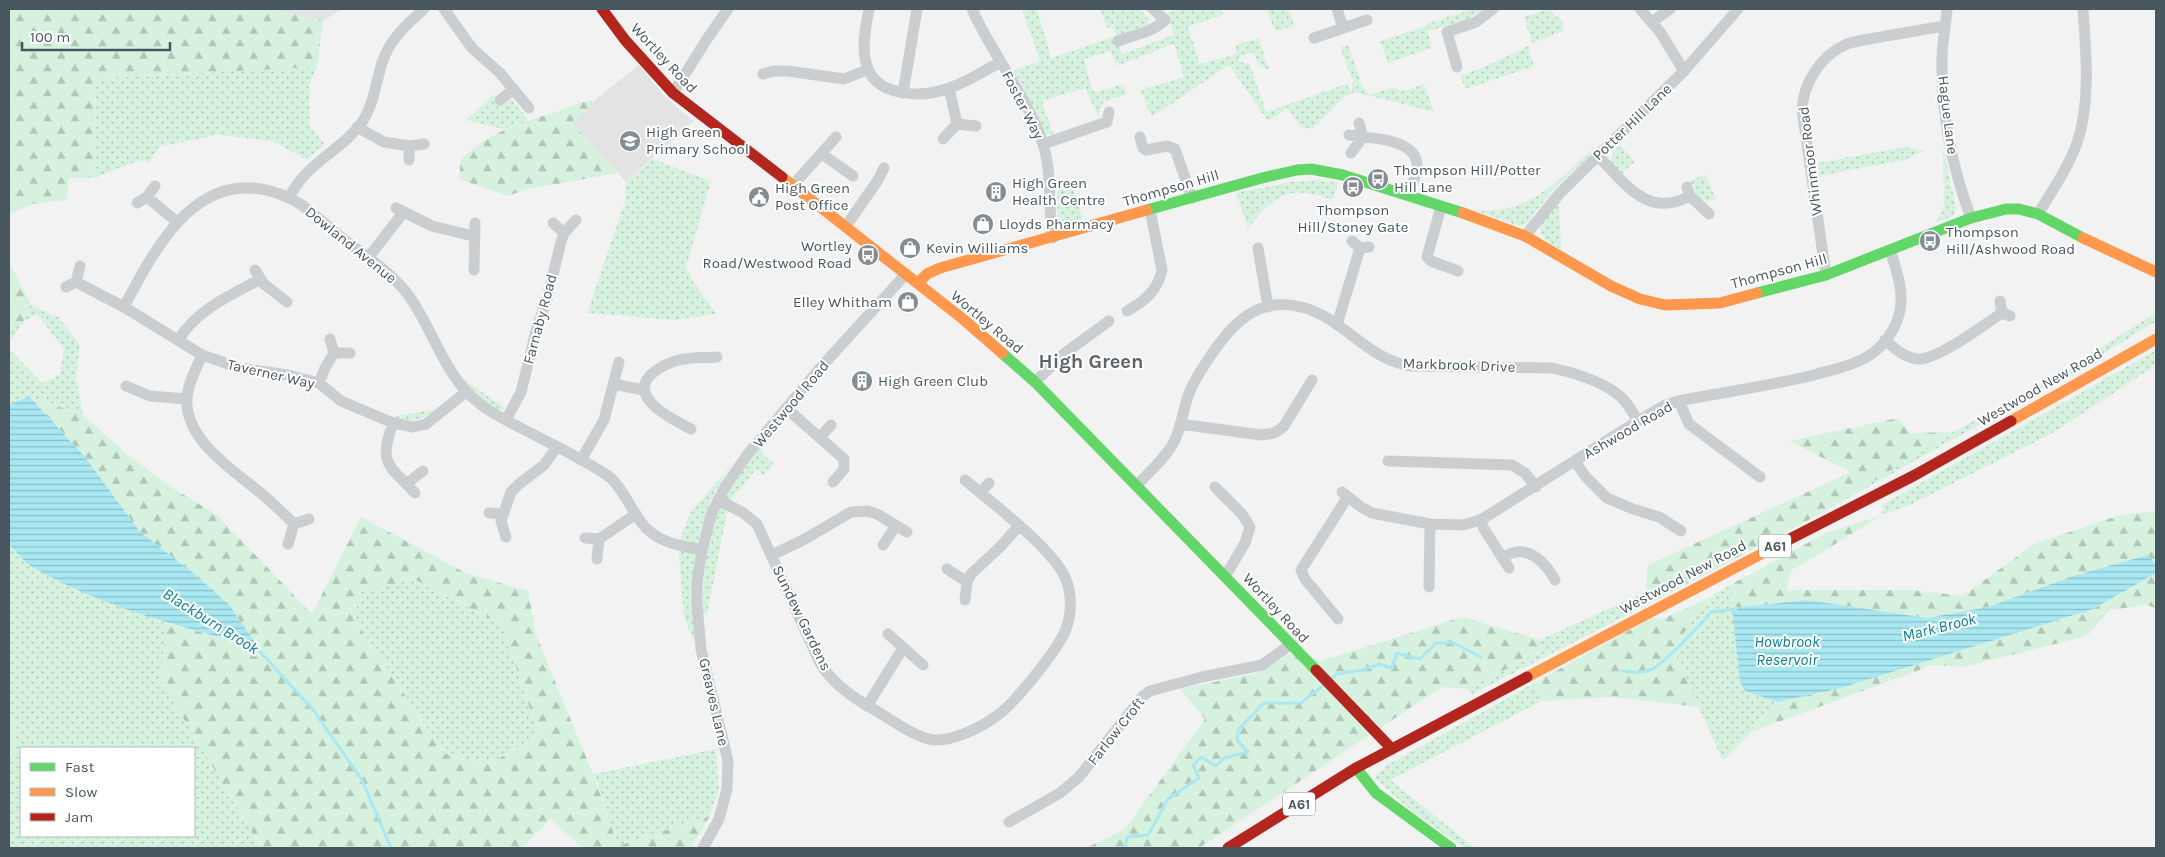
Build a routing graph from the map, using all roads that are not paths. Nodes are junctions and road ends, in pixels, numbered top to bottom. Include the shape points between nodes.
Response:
1 (424, 9) edge
2 (444, 9) edge
3 (602, 9) edge
4 (728, 9) edge
5 (867, 9) edge
6 (917, 9) edge
7 (972, 9) edge
8 (1152, 9) edge
9 (1337, 9) edge
10 (1494, 9) edge
11 (1640, 9) edge
12 (1670, 9) edge
13 (1738, 9) edge
14 (1947, 9) edge
15 (2083, 9) edge
16 (1367, 20) dead end
17 (1652, 22) junction
18 (1945, 26) junction
19 (1343, 28) junction
20 (1314, 38) dead end
21 (1118, 40) dead end
22 (1001, 62) junction
23 (1457, 67) dead end
24 (867, 70) junction
25 (1684, 71) junction
26 (763, 74) dead end
27 (949, 88) junction
28 (514, 89) junction
29 (673, 93) junction
30 (903, 93) junction
31 (500, 100) dead end
32 (529, 108) dead end
33 (1109, 112) dead end
34 (1359, 123) dead end
35 (957, 124) junction
36 (976, 126) dead end
37 (357, 127) junction
38 (1349, 135) dead end
39 (836, 137) dead end
40 (1140, 137) dead end
41 (1363, 137) junction
42 (943, 139) dead end
43 (424, 144) dead end
44 (1043, 144) junction
45 (409, 146) junction
46 (1351, 153) dead end
47 (822, 154) junction
48 (1598, 156) junction
49 (409, 160) dead end
50 (884, 168) dead end
51 (852, 176) dead end
52 (794, 184) junction
53 (155, 186) dead end
54 (1408, 195) junction
55 (147, 196) junction
56 (289, 198) junction
57 (1192, 198) junction
58 (137, 203) dead end
59 (1441, 207) junction
60 (1150, 210) junction
61 (1709, 214) dead end
62 (2038, 214) junction
63 (1971, 218) junction
64 (576, 220) dead end
65 (177, 222) junction
66 (475, 223) dead end
67 (553, 224) dead end
68 (846, 226) junction
69 (564, 233) junction
70 (473, 236) junction
71 (1525, 236) junction
72 (1052, 238) junction
73 (1361, 245) dead end
74 (1258, 248) dead end
75 (1890, 250) junction
76 (368, 258) junction
77 (80, 266) dead end
78 (474, 270) dead end
79 (1458, 271) dead end
80 (2156, 272) edge
81 (906, 274) junction
82 (1826, 276) junction
83 (918, 283) junction
84 (2000, 301) dead end
85 (287, 302) dead end
86 (1268, 306) junction
87 (124, 307) junction
88 (1127, 311) dead end
89 (1109, 321) dead end
90 (1337, 325) junction
91 (178, 339) junction
92 (330, 339) dead end
93 (2156, 339) edge
94 (1885, 340) junction
95 (334, 353) junction
96 (350, 354) dead end
97 (202, 355) junction
98 (717, 358) dead end
99 (619, 362) dead end
100 (1313, 379) dead end
101 (1035, 382) junction
102 (319, 384) junction
103 (614, 384) junction
104 (126, 386) dead end
105 (644, 390) junction
106 (466, 392) junction
107 (150, 396) junction
108 (187, 399) junction
109 (1679, 401) junction
110 (147, 408) dead end
111 (786, 408) junction
112 (506, 420) junction
113 (1638, 420) junction
114 (393, 423) junction
115 (831, 424) dead end
116 (1180, 424) junction
117 (691, 429) dead end
118 (820, 436) junction
119 (557, 447) junction
120 (581, 460) junction
121 (1388, 461) dead end
122 (1575, 461) junction
123 (423, 472) dead end
124 (1760, 477) dead end
125 (965, 480) dead end
126 (833, 482) dead end
127 (989, 483) dead end
128 (406, 484) junction
129 (1137, 485) junction
130 (1536, 487) junction
131 (1215, 488) dead end
132 (415, 493) dead end
133 (980, 493) junction
134 (718, 500) junction
135 (489, 513) dead end
136 (502, 514) junction
137 (636, 514) junction
138 (309, 518) dead end
139 (1480, 520) junction
140 (294, 524) junction
141 (1430, 524) junction
142 (896, 526) junction
143 (1018, 527) junction
144 (907, 532) dead end
145 (1665, 535) dead end
146 (506, 537) dead end
147 (585, 538) dead end
148 (599, 539) junction
149 (288, 544) dead end
150 (883, 545) dead end
151 (702, 550) junction
152 (772, 555) junction
153 (1502, 558) junction
154 (598, 559) dead end
155 (1509, 568) dead end
156 (947, 569) dead end
157 (1226, 575) junction
158 (1555, 580) dead end
159 (967, 582) junction
160 (1428, 588) dead end
161 (965, 600) dead end
162 (1338, 619) dead end
163 (888, 634) dead end
164 (1290, 645) junction
165 (903, 648) junction
166 (924, 665) dead end
167 (867, 706) junction
168 (1392, 750) junction
169 (1356, 768) junction
170 (1009, 822) dead end
171 (703, 848) edge
172 (1228, 848) edge
173 (1451, 848) edge

1 - 37 street via 401,30 387,50 368,112
2 - 28 street via 472,48
3 - 29 main road, Wortley Road
4 - 29 street
5 - 24 street via 864,59
6 - 30 street
7 - 22 street, Foster Way
8 - 21 street via 1165,20 1161,24
9 - 19 street
10 - 23 street via 1476,22 1447,32
11 - 17 street
12 - 17 street
13 - 25 street, Potter Hill Lane
14 - 18 street, Hague Lane
15 - 62 street via 2085,64 2080,130 2071,156
16 - 19 street
17 - 25 street
18 - 63 street, Hague Lane via 1943,106 1958,183
18 - 82 street, Whinmoor Road via 1848,44 1831,54 1806,86 1804,128
19 - 20 street
22 - 27 street
22 - 44 street, Foster Way
24 - 26 street via 844,80 788,71
24 - 30 street via 884,88
25 - 48 street, Potter Hill Lane
27 - 30 street via 923,95
27 - 35 street
28 - 31 street
28 - 32 street
29 - 52 main road, Wortley Road
33 - 44 street via 1107,122
34 - 41 street
35 - 36 street
35 - 42 street
37 - 45 street via 384,142
37 - 56 street via 300,179
38 - 41 street
39 - 47 street
40 - 57 street via 1146,150 1166,146 1175,149
41 - 46 street
41 - 54 street via 1408,148 1417,164
43 - 45 street
44 - 72 street, Foster Way via 1050,175 1048,209
45 - 49 street
47 - 51 street
47 - 52 street
48 - 61 street via 1649,202 1665,205 1688,191
48 - 71 street, Potter Hill Lane via 1560,192
50 - 68 street via 882,183
52 - 68 main road, Wortley Road
53 - 55 street
54 - 57 main road, Thompson Hill via 1311,169 1269,176
54 - 59 main road, Thompson Hill
55 - 58 street
55 - 65 street
56 - 65 street, Dowland Avenue via 246,188 231,189 204,200
56 - 76 street, Dowland Avenue
57 - 60 main road, Thompson Hill
59 - 71 main road, Thompson Hill
59 - 79 street via 1427,257
60 - 72 main road, Thompson Hill
60 - 88 street via 1162,270 1160,279 1149,296
62 - 63 main road, Thompson Hill via 2006,209
62 - 80 main road, Thompson Hill
63 - 75 main road, Thompson Hill
64 - 69 street, Farnaby Road
65 - 87 street, Dowland Avenue via 147,263
66 - 70 street
67 - 69 street
68 - 81 main road, Wortley Road
69 - 112 street, Farnaby Road via 521,392
70 - 76 street via 432,226 399,210
70 - 78 street
71 - 82 main road, Thompson Hill via 1611,286 1640,299 1665,305 1720,303
72 - 83 main road, Thompson Hill via 933,271
73 - 90 street
74 - 86 street
75 - 82 main road, Thompson Hill
75 - 94 street, Ashwood Road via 1902,300 1896,324
76 - 106 street, Dowland Avenue via 408,296
77 - 87 street, Taverner Way via 71,284
81 - 83 main road, Wortley Road
81 - 111 street, Westwood Road
83 - 101 main road, Wortley Road
84 - 94 street via 2006,314 1926,359 1907,356
85 - 91 street via 257,275 200,314
86 - 90 street, Markbrook Drive via 1300,306
86 - 116 street, Markbrook Drive via 1242,318 1226,334 1191,389
87 - 91 street, Taverner Way
89 - 101 street via 1065,353
90 - 113 street, Markbrook Drive via 1381,357 1395,363 1552,368 1574,373 1622,398
91 - 97 street, Taverner Way
92 - 95 street
93 - 168 main road, Westwood New Road / A61 via 1916,475 1705,582
94 - 109 street, Ashwood Road via 1866,358 1841,368
95 - 96 street
95 - 102 street
97 - 102 street, Taverner Way via 240,368 288,375
97 - 108 street
98 - 105 street via 704,364 688,358 668,364 649,376
99 - 103 street
100 - 116 street via 1278,432 1261,435
101 - 129 main road, Wortley Road
102 - 114 street, Taverner Way via 341,401
103 - 105 street
103 - 120 street via 604,420
104 - 107 street
105 - 117 street via 658,410
106 - 112 street, Dowland Avenue
106 - 114 street, Taverner Way via 426,424
107 - 108 street
107 - 110 street
108 - 140 street via 193,425 212,452
109 - 113 street, Ashwood Road
109 - 124 street via 1689,424
111 - 118 street
111 - 134 street, Westwood Road via 736,470
112 - 119 street, Dowland Avenue
113 - 122 street, Ashwood Road
114 - 128 street via 385,452 391,468
115 - 118 street
116 - 129 street, Markbrook Drive via 1169,451
118 - 126 street via 844,459 844,469
119 - 120 street, Dowland Avenue
119 - 136 street via 544,465 511,492
120 - 137 street, Dowland Avenue via 611,478
121 - 130 street via 1408,467 1512,465 1525,473
122 - 130 street, Ashwood Road
122 - 145 street via 1607,498 1659,517 1676,528
123 - 128 street
125 - 133 street, Sundew Gardens
127 - 133 street
128 - 132 street
129 - 157 main road, Wortley Road
130 - 139 street, Ashwood Road
131 - 157 street via 1242,514 1250,527 1245,543
133 - 143 street, Sundew Gardens
134 - 151 street, Westwood Road
134 - 152 street, Sundew Gardens via 751,517
135 - 136 street
136 - 146 street
137 - 148 street
137 - 151 street, Dowland Avenue via 646,529 659,539
138 - 140 street
139 - 141 street, Ashwood Road via 1454,526
139 - 153 street
140 - 149 street
141 - 160 street via 1424,572
141 - 162 street, Ashwood Road via 1372,513 1345,495 1301,570 1305,579 1328,599
142 - 144 street
142 - 150 street
142 - 152 street via 878,514 851,512
143 - 159 street via 979,565
143 - 167 street, Sundew Gardens via 1060,569 1070,598 1062,638 1016,696 996,717 942,740 924,737
147 - 148 street
148 - 154 street
151 - 171 street, Greaves Lane via 697,582 701,649 728,761 728,789 719,819
152 - 167 street, Sundew Gardens via 820,663 840,687
153 - 155 street
153 - 158 street via 1519,551 1525,553 1546,566
156 - 159 street
157 - 164 main road, Wortley Road
159 - 161 street
163 - 165 street
164 - 168 main road, Wortley Road
164 - 170 street, Farlow Croft via 1262,665 1150,691 1079,777 1060,793
165 - 166 street
165 - 167 street
168 - 169 main road, Westwood New Road / A61
169 - 172 main road, Westwood New Road / A61
169 - 173 main road via 1376,793

